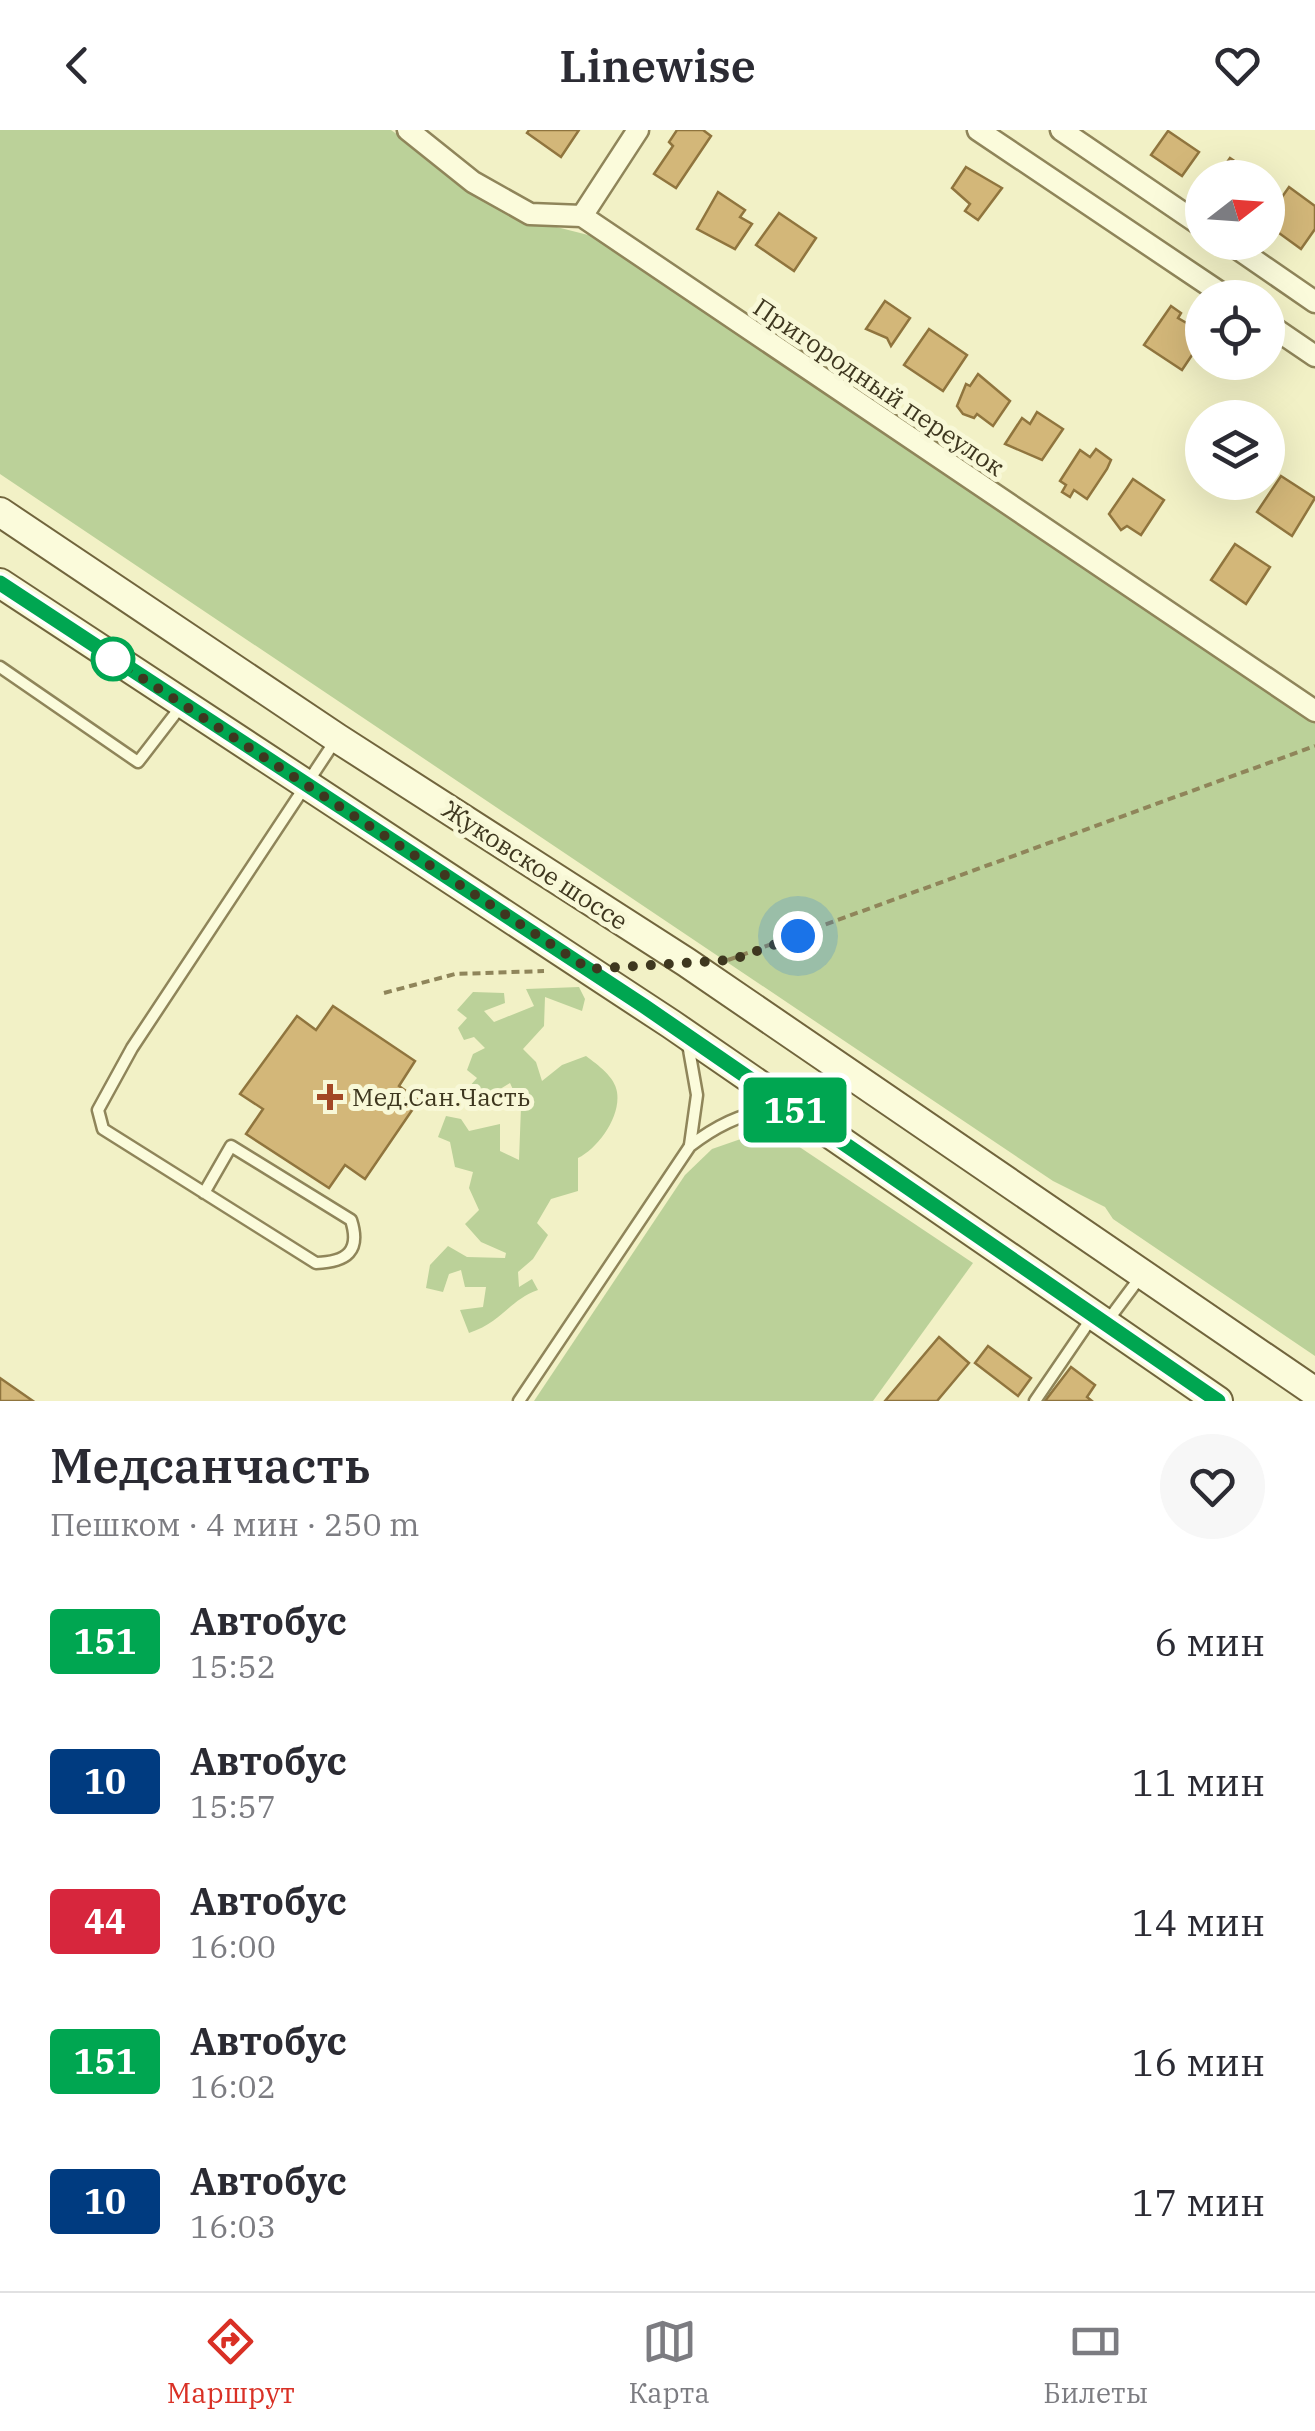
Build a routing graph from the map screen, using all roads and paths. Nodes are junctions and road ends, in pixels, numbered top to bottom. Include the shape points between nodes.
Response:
1 (408, 130) edge
2 (638, 130) edge
3 (978, 130) edge
4 (1061, 130) edge
5 (1185, 214) edge
6 (582, 216) junction
7 (1254, 260) edge
8 (1201, 280) edge
9 (1315, 302) edge
10 (1285, 336) edge
11 (1315, 356) edge
12 (0, 512) edge
13 (0, 583) edge
14 (0, 667) edge
15 (182, 705) junction
16 (1315, 710) edge
17 (338, 738) junction
18 (1315, 746) edge
19 (305, 787) junction
20 (686, 962) junction
21 (550, 970) dead end
22 (384, 993) dead end
23 (686, 1034) junction
24 (797, 1112) junction
25 (690, 1146) junction
26 (204, 1192) junction
27 (1141, 1276) junction
28 (1099, 1321) junction
29 (1315, 1392) edge
30 (520, 1401) edge
31 (1034, 1401) edge
32 (1218, 1401) edge

1 - 6 street via 473,182 530,214
2 - 6 street
3 - 8 street
4 - 5 street
6 - 16 street, Пригородный переулок
7 - 9 street
10 - 11 street
12 - 17 main road, Жуковское шоссе
13 - 15 main road
14 - 15 lane via 138,762
15 - 19 main road
17 - 19 lane
17 - 20 main road, Жуковское шоссе
18 - 20 path via 732,960
19 - 23 main road
19 - 26 lane via 98,1110 103,1129
20 - 27 main road, Жуковское шоссе
21 - 22 path via 455,974
23 - 24 main road
23 - 25 lane via 697,1096
24 - 25 lane via 746,1115
24 - 28 main road
25 - 30 lane
26 - 26 lane via 316,1263 344,1260 356,1241 351,1220 231,1146
27 - 28 lane
27 - 29 main road, Жуковское шоссе
28 - 31 lane
28 - 32 main road

